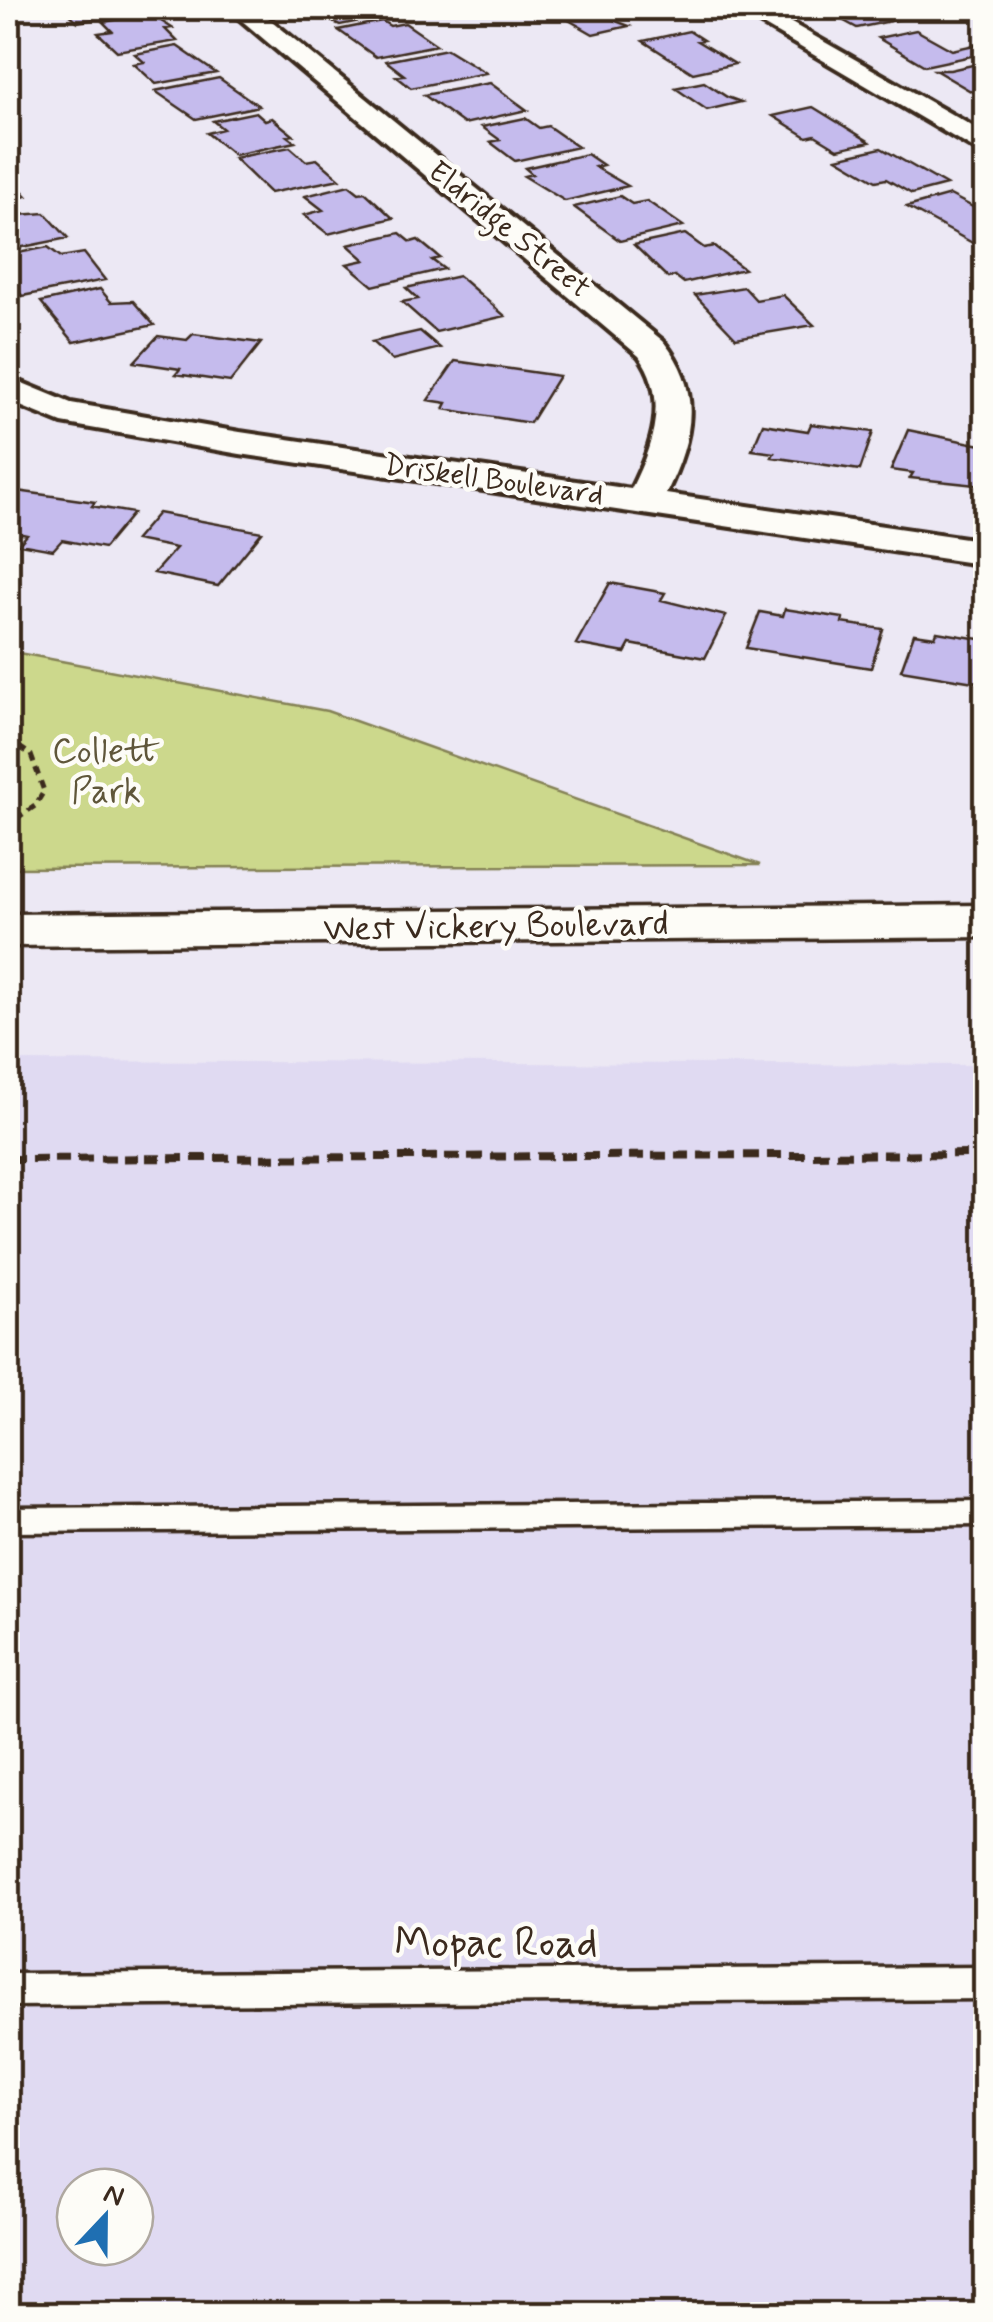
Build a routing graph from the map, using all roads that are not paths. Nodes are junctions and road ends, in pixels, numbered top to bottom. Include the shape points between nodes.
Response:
1 (240, 8) edge
2 (747, 8) edge
3 (986, 147) edge
4 (8, 388) edge
5 (644, 500) junction
6 (986, 553) edge
7 (986, 921) edge
8 (8, 930) edge
9 (986, 1513) edge
10 (8, 1520) edge
11 (986, 1982) edge
12 (8, 1990) edge

1 - 5 street, Eldridge Street via 616,316 660,360 676,406 671,446
2 - 3 street
4 - 5 street, Driskell Boulevard via 62,412
5 - 6 street, Driskell Boulevard
7 - 8 main road, West Vickery Boulevard
9 - 10 lane
11 - 12 lane, Mopac Road

